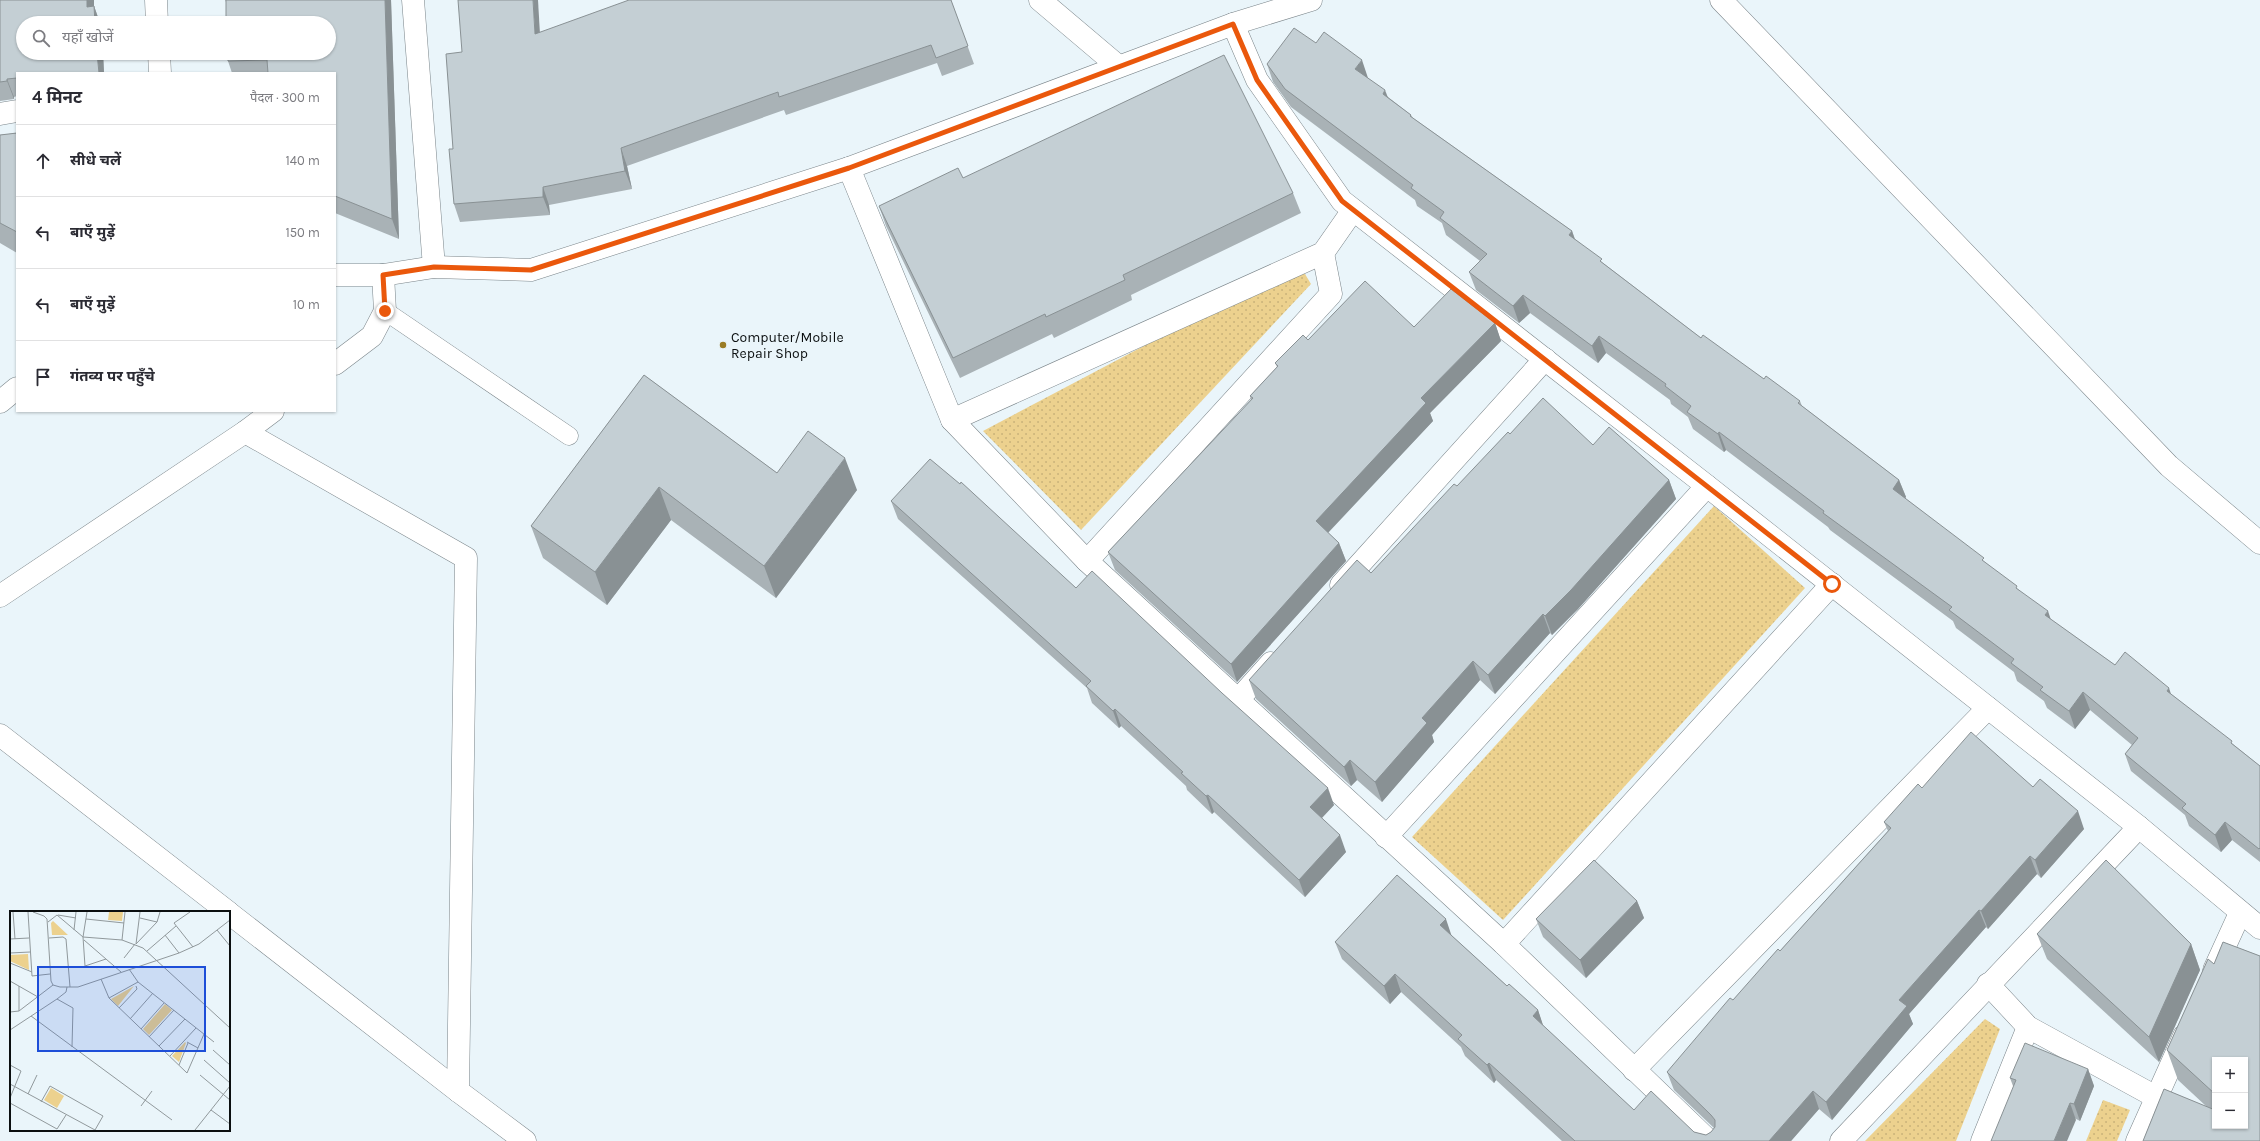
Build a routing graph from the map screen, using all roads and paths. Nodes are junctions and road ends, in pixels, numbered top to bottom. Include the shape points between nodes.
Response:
1 (156, 0) edge
2 (414, 0) edge
3 (1040, 0) edge
4 (1311, 0) edge
5 (1721, 0) edge
6 (157, 16) edge
7 (1233, 24) junction
8 (159, 60) edge
9 (1118, 66) junction
10 (160, 72) edge
11 (16, 111) edge
12 (0, 114) edge
13 (849, 168) junction
14 (1353, 210) junction
15 (1323, 253) junction
16 (434, 267) junction
17 (336, 275) edge
18 (383, 275) junction
19 (385, 311) junction
20 (1545, 359) junction
21 (336, 363) edge
22 (16, 389) edge
23 (0, 402) edge
24 (272, 412) edge
25 (952, 420) junction
26 (246, 432) junction
27 (569, 436) dead end
28 (1707, 486) junction
29 (2260, 543) edge
30 (1087, 561) junction
31 (1832, 584) junction
32 (0, 596) edge
33 (1327, 600) edge
34 (1285, 648) edge
35 (1237, 701) junction
36 (1988, 708) junction
37 (0, 735) edge
38 (2140, 827) junction
39 (1386, 837) junction
40 (225, 911) edge
41 (2240, 912) junction
42 (230, 915) edge
43 (2260, 928) edge
44 (1504, 944) junction
45 (1988, 984) junction
46 (2204, 990) edge
47 (2192, 1019) edge
48 (2028, 1027) junction
49 (1634, 1070) junction
50 (458, 1091) junction
51 (2156, 1097) junction
52 (525, 1141) edge
53 (1709, 1141) edge
54 (1841, 1141) edge
55 (1982, 1141) edge
56 (2137, 1141) edge

1 - 6 street
2 - 16 street
3 - 9 street
4 - 7 street
5 - 29 street via 2169,466
7 - 9 street
7 - 14 street via 1257,80 1342,201
8 - 10 street
9 - 13 street
11 - 12 street
13 - 16 street via 531,270
13 - 25 street
14 - 15 street
14 - 20 street
15 - 25 street
15 - 30 street via 1331,294
16 - 18 street
17 - 18 street
18 - 19 street
19 - 21 street via 372,336
19 - 27 lane
20 - 28 street
20 - 33 street
22 - 23 street
24 - 26 street
25 - 30 street
26 - 32 street
26 - 50 street via 466,558
28 - 31 street
28 - 39 street
30 - 35 street
31 - 36 street
31 - 44 street
34 - 35 street
35 - 39 street
36 - 38 street
36 - 49 street
37 - 40 street
38 - 41 street
38 - 45 street
39 - 44 street
41 - 43 street
41 - 46 street
42 - 50 street
44 - 49 street
45 - 48 street
45 - 54 street
47 - 51 street
48 - 51 street
48 - 55 street
49 - 53 street
50 - 52 street
51 - 56 street

